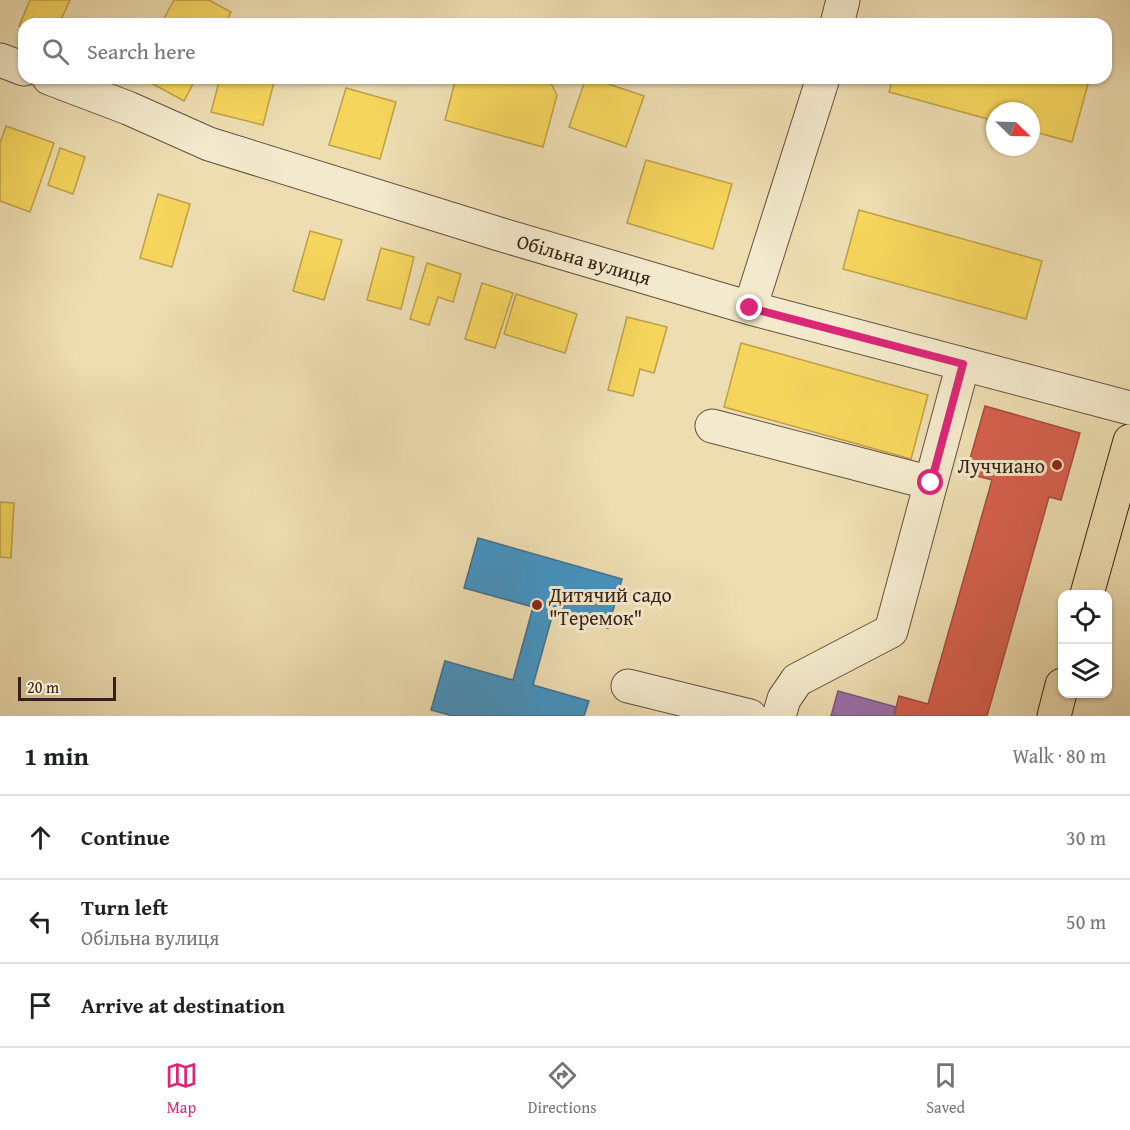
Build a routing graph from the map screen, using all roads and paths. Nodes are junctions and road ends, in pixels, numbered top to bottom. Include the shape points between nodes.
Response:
1 (843, 0) edge
2 (838, 18) edge
3 (0, 60) edge
4 (18, 67) edge
5 (65, 84) edge
6 (821, 84) edge
7 (750, 308) junction
8 (963, 364) junction
9 (1130, 408) edge
10 (712, 426) dead end
11 (1128, 452) edge
12 (931, 483) junction
13 (1088, 590) edge
14 (628, 686) dead end
15 (1059, 698) edge
16 (750, 716) edge
17 (779, 716) edge
18 (1054, 716) edge

1 - 2 street
3 - 4 street
5 - 7 street, Обільна вулиця via 209,144
6 - 7 street
7 - 8 street, Обільна вулиця
8 - 9 street, Обільна вулиця
8 - 12 street
10 - 12 street
11 - 13 main road
12 - 17 street via 891,631 797,680 783,699
14 - 16 street
15 - 18 main road

